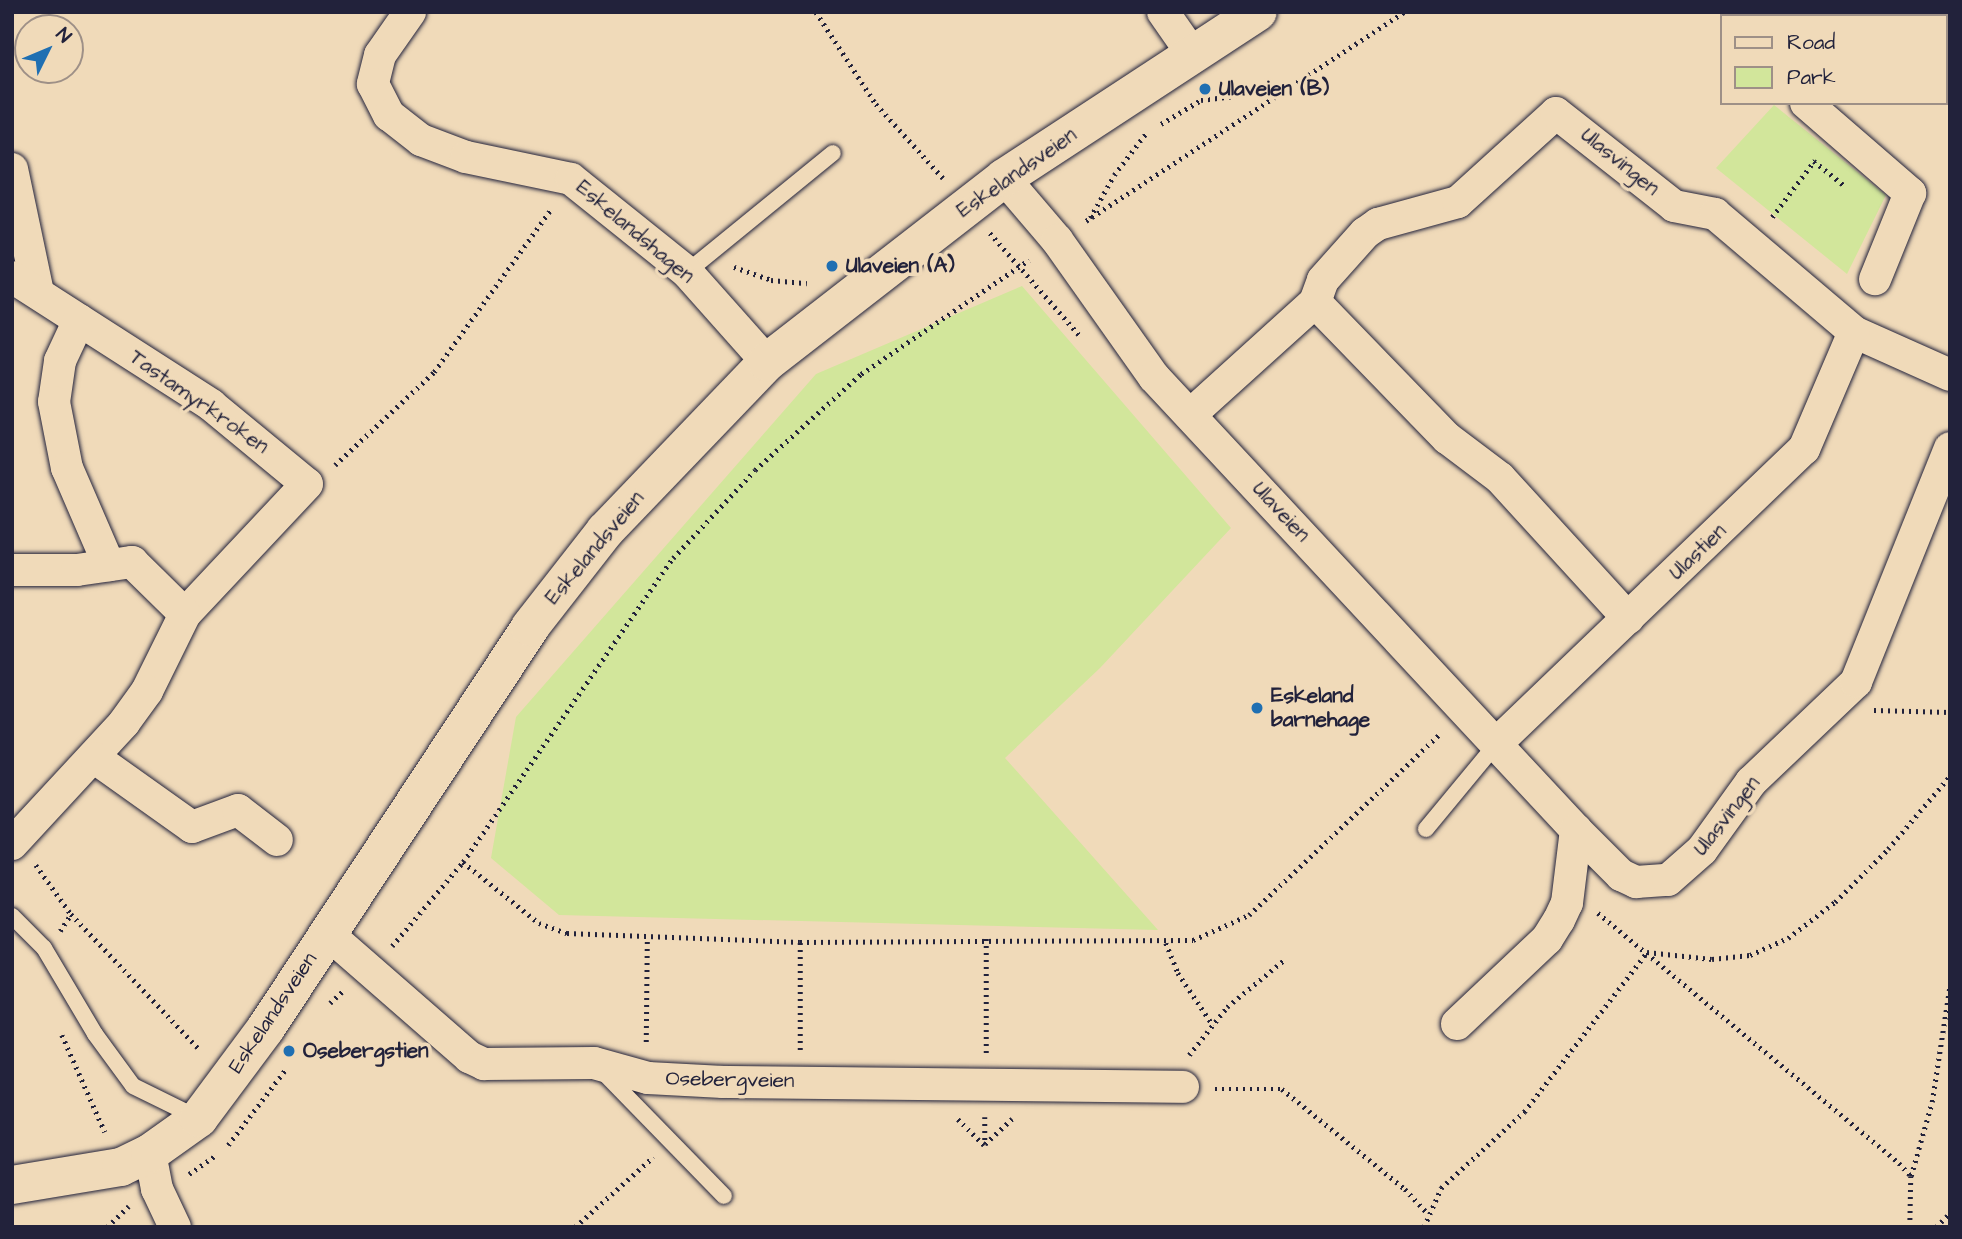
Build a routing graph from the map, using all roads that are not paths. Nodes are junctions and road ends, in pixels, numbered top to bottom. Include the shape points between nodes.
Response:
1 (410, 12) edge
2 (1163, 12) edge
3 (1258, 12) edge
4 (1193, 55) junction
5 (1808, 105) edge
6 (833, 153) dead end
7 (12, 169) edge
8 (1004, 178) junction
9 (697, 264) junction
10 (1875, 279) dead end
11 (25, 285) edge
12 (1315, 302) junction
13 (79, 320) junction
14 (1854, 332) junction
15 (767, 362) junction
16 (1950, 374) edge
17 (1190, 415) junction
18 (1950, 449) edge
19 (109, 565) junction
20 (12, 570) edge
21 (185, 614) junction
22 (1628, 618) junction
23 (1498, 741) junction
24 (95, 758) junction
25 (1426, 829) dead end
26 (1576, 830) junction
27 (277, 840) dead end
28 (22, 852) edge
29 (12, 916) edge
30 (327, 933) junction
31 (1457, 1024) dead end
32 (594, 1063) junction
33 (1183, 1087) road end
34 (199, 1118) junction
35 (12, 1167) edge
36 (154, 1171) junction
37 (53, 1177) junction
38 (12, 1185) edge
39 (724, 1196) dead end
40 (176, 1227) edge

1 - 9 street, Eskelandshagen via 380,55 373,83 390,115 421,140 466,157 571,179
2 - 4 street
3 - 4 main road, Eskelandsveien
4 - 8 main road, Eskelandsveien
5 - 10 street via 1910,193
6 - 9 lane
7 - 11 street
8 - 15 main road, Eskelandsveien
8 - 17 street, Ulaveien via 1057,240 1112,322
9 - 15 street, Eskelandshagen
11 - 13 street, Tastamyrkroken
12 - 14 street, Ulasvingen via 1323,280 1366,233 1378,224 1458,202 1556,113 1674,206 1715,214
12 - 17 street, Ulasvingen
12 - 22 street via 1447,438 1500,478
13 - 19 street via 60,361 54,402 67,468
13 - 21 street, Tastamyrkroken via 211,405 307,484
14 - 16 street, Ulasvingen
14 - 22 street, Ulastien via 1804,449
15 - 30 main road, Eskelandsveien via 605,531 530,627
17 - 23 street, Ulaveien
18 - 26 street, Ulasvingen via 1856,682 1751,782 1702,850 1668,880 1636,882 1621,874
19 - 20 street
19 - 21 street via 132,562
21 - 24 street, Tastamyrkroken via 147,691
22 - 23 street, Ulastien
23 - 25 lane
23 - 26 street, Ulaveien
24 - 27 street via 192,827 238,810
24 - 28 street, Tastamyrkroken
26 - 31 street via 1567,903 1559,920 1547,939
29 - 34 lane via 44,948 95,1034 133,1086
30 - 32 street, Osebergveien via 469,1057 484,1064
30 - 34 main road, Eskelandsveien via 266,1028
32 - 33 street, Osebergveien via 648,1077
32 - 39 lane
34 - 36 main road, Eskelandsveien
35 - 37 main road, Eskelandsveien
36 - 37 main road, Eskelandsveien via 121,1167
36 - 40 street
37 - 38 main road, Eskelandsveien

